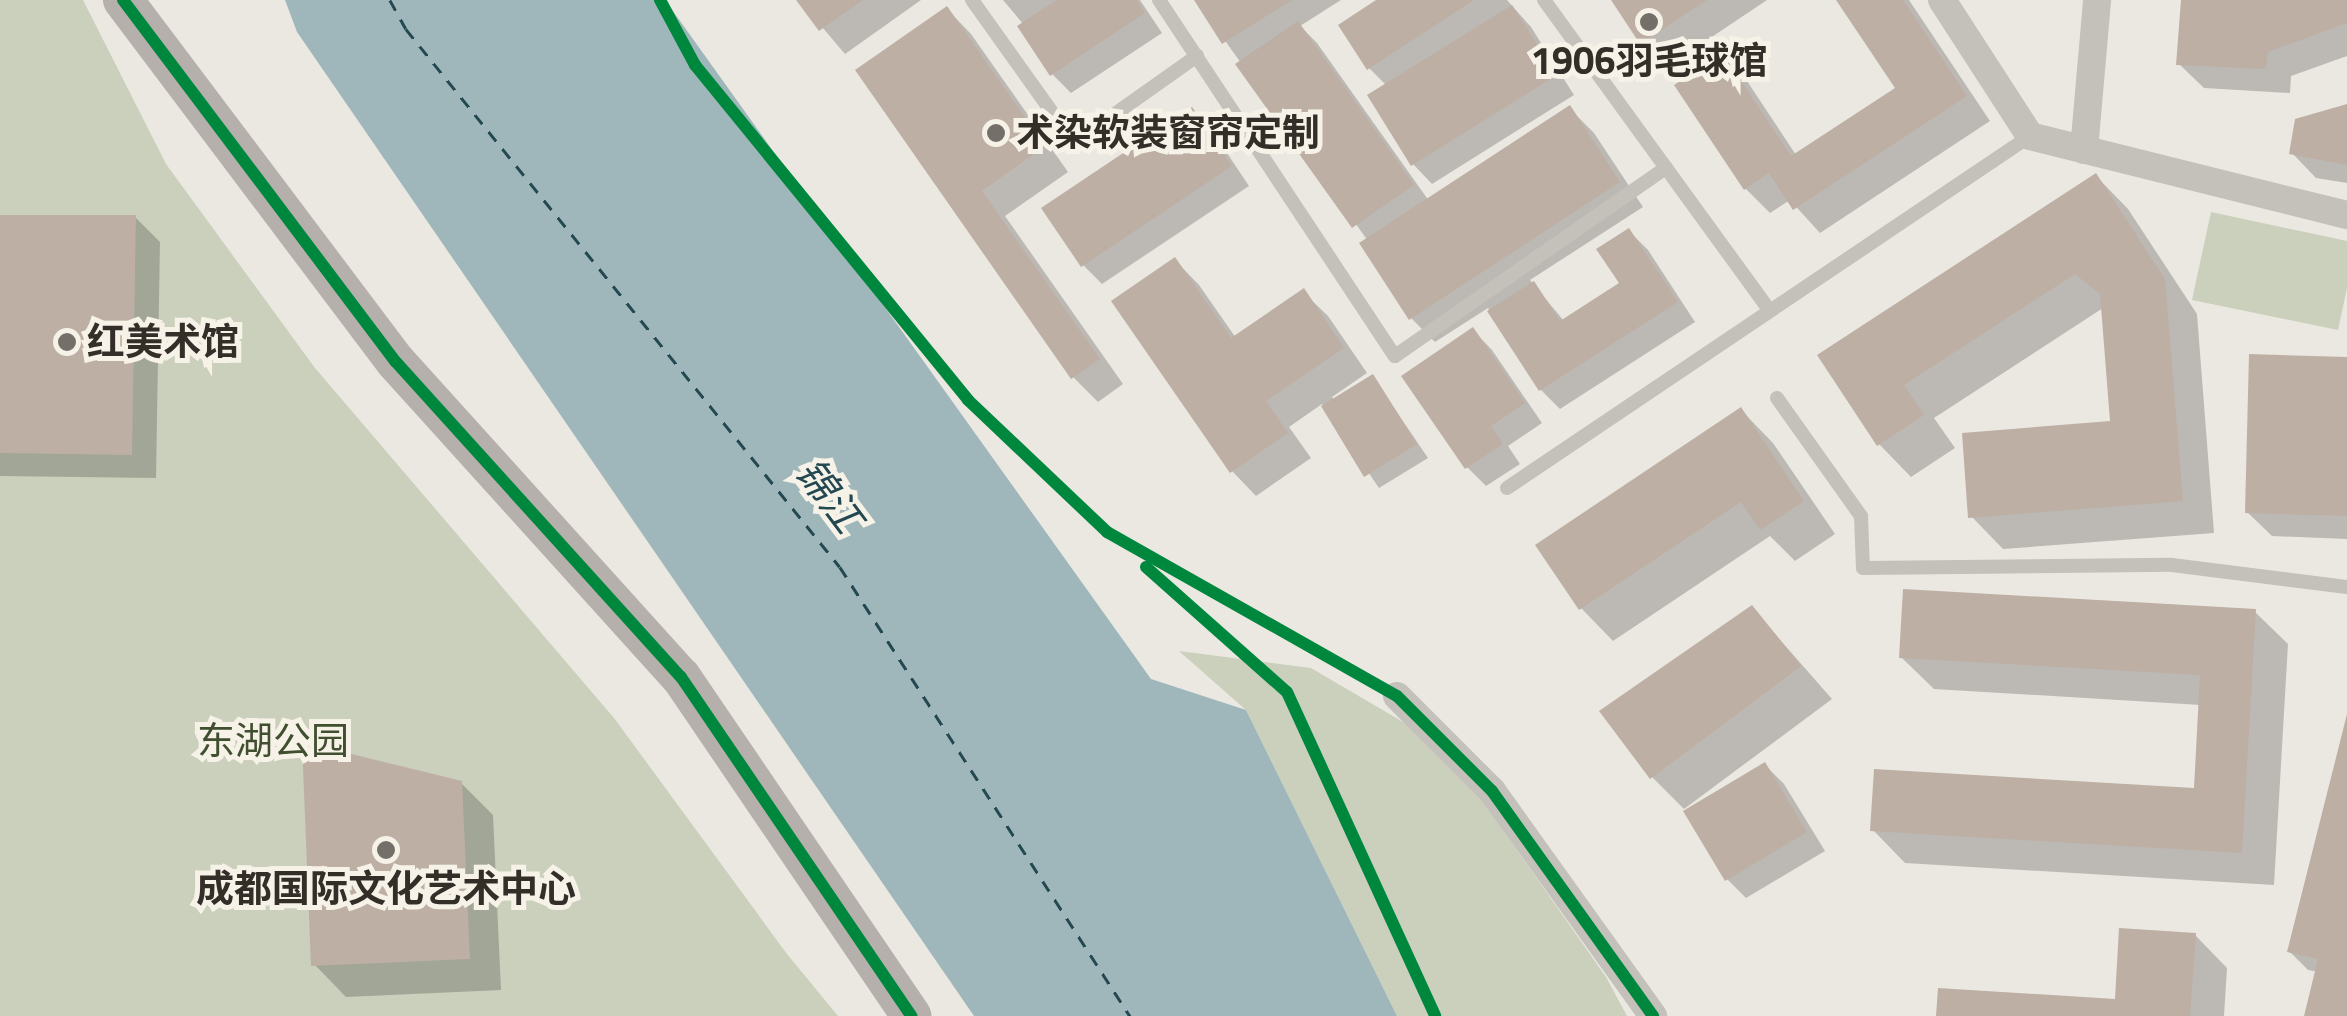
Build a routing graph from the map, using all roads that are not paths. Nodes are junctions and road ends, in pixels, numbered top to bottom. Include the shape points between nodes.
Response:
1 (122, 0) edge
2 (972, 0) edge
3 (1159, 0) edge
4 (1544, 0) edge
5 (1942, 0) edge
6 (2097, 0) edge
7 (1196, 56) junction
8 (2030, 136) junction
9 (2084, 150) junction
10 (1666, 168) junction
11 (2347, 215) edge
12 (1770, 311) junction
13 (1777, 398) dead end
14 (1507, 488) dead end
15 (2347, 587) edge
16 (1397, 696) dead end
17 (911, 1016) edge
18 (1653, 1016) edge

1 - 17 street via 396,362 681,677
2 - 7 lane via 1074,144
3 - 7 lane
4 - 10 lane
5 - 8 street
6 - 9 street
7 - 10 lane via 1395,356
8 - 9 street
8 - 12 lane
9 - 11 street
10 - 12 lane
12 - 14 lane
13 - 15 lane via 1862,516 1863,568 2172,565
16 - 18 street via 1492,791

